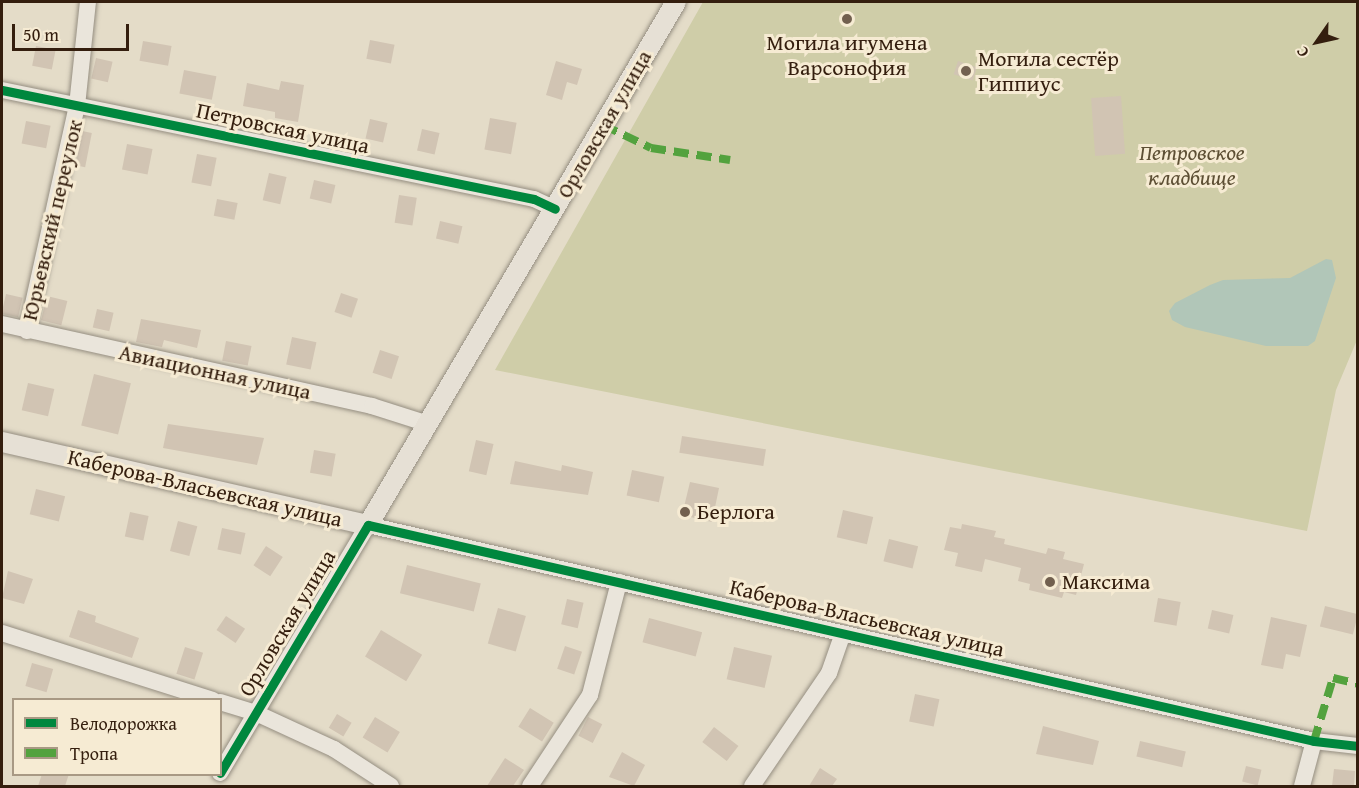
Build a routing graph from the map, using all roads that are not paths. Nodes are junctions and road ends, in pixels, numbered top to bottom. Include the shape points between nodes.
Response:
1 (88, 2) edge
2 (676, 2) edge
3 (2, 90) edge
4 (77, 106) junction
5 (555, 209) junction
6 (2, 324) edge
7 (27, 331) junction
8 (428, 424) junction
9 (2, 442) edge
10 (368, 525) junction
11 (619, 582) junction
12 (2, 633) edge
13 (843, 633) junction
14 (210, 698) edge
15 (222, 703) edge
16 (256, 713) junction
17 (1314, 741) junction
18 (1358, 746) edge
19 (222, 771) edge
20 (756, 785) edge
21 (391, 786) edge
22 (530, 786) edge
23 (1302, 786) edge

1 - 4 street, Юрьевский переулок
2 - 5 main road, Орловская улица
3 - 4 street, Петровская улица
4 - 5 street, Петровская улица via 534,199
4 - 7 street, Юрьевский переулок
5 - 8 main road, Орловская улица
6 - 7 street, Авиационная улица
7 - 8 street, Авиационная улица via 372,406
8 - 10 main road, Орловская улица
9 - 10 main road, Каберова-Власьевская улица
10 - 11 street, Каберова-Власьевская улица
10 - 16 street, Орловская улица
11 - 13 street, Каберова-Власьевская улица
11 - 22 street via 590,695
12 - 14 street
13 - 17 street, Каберова-Власьевская улица
13 - 20 street via 829,674
15 - 16 street
16 - 19 street, Орловская улица
16 - 21 street via 334,749
17 - 18 street, Каберова-Власьевская улица
17 - 23 street

